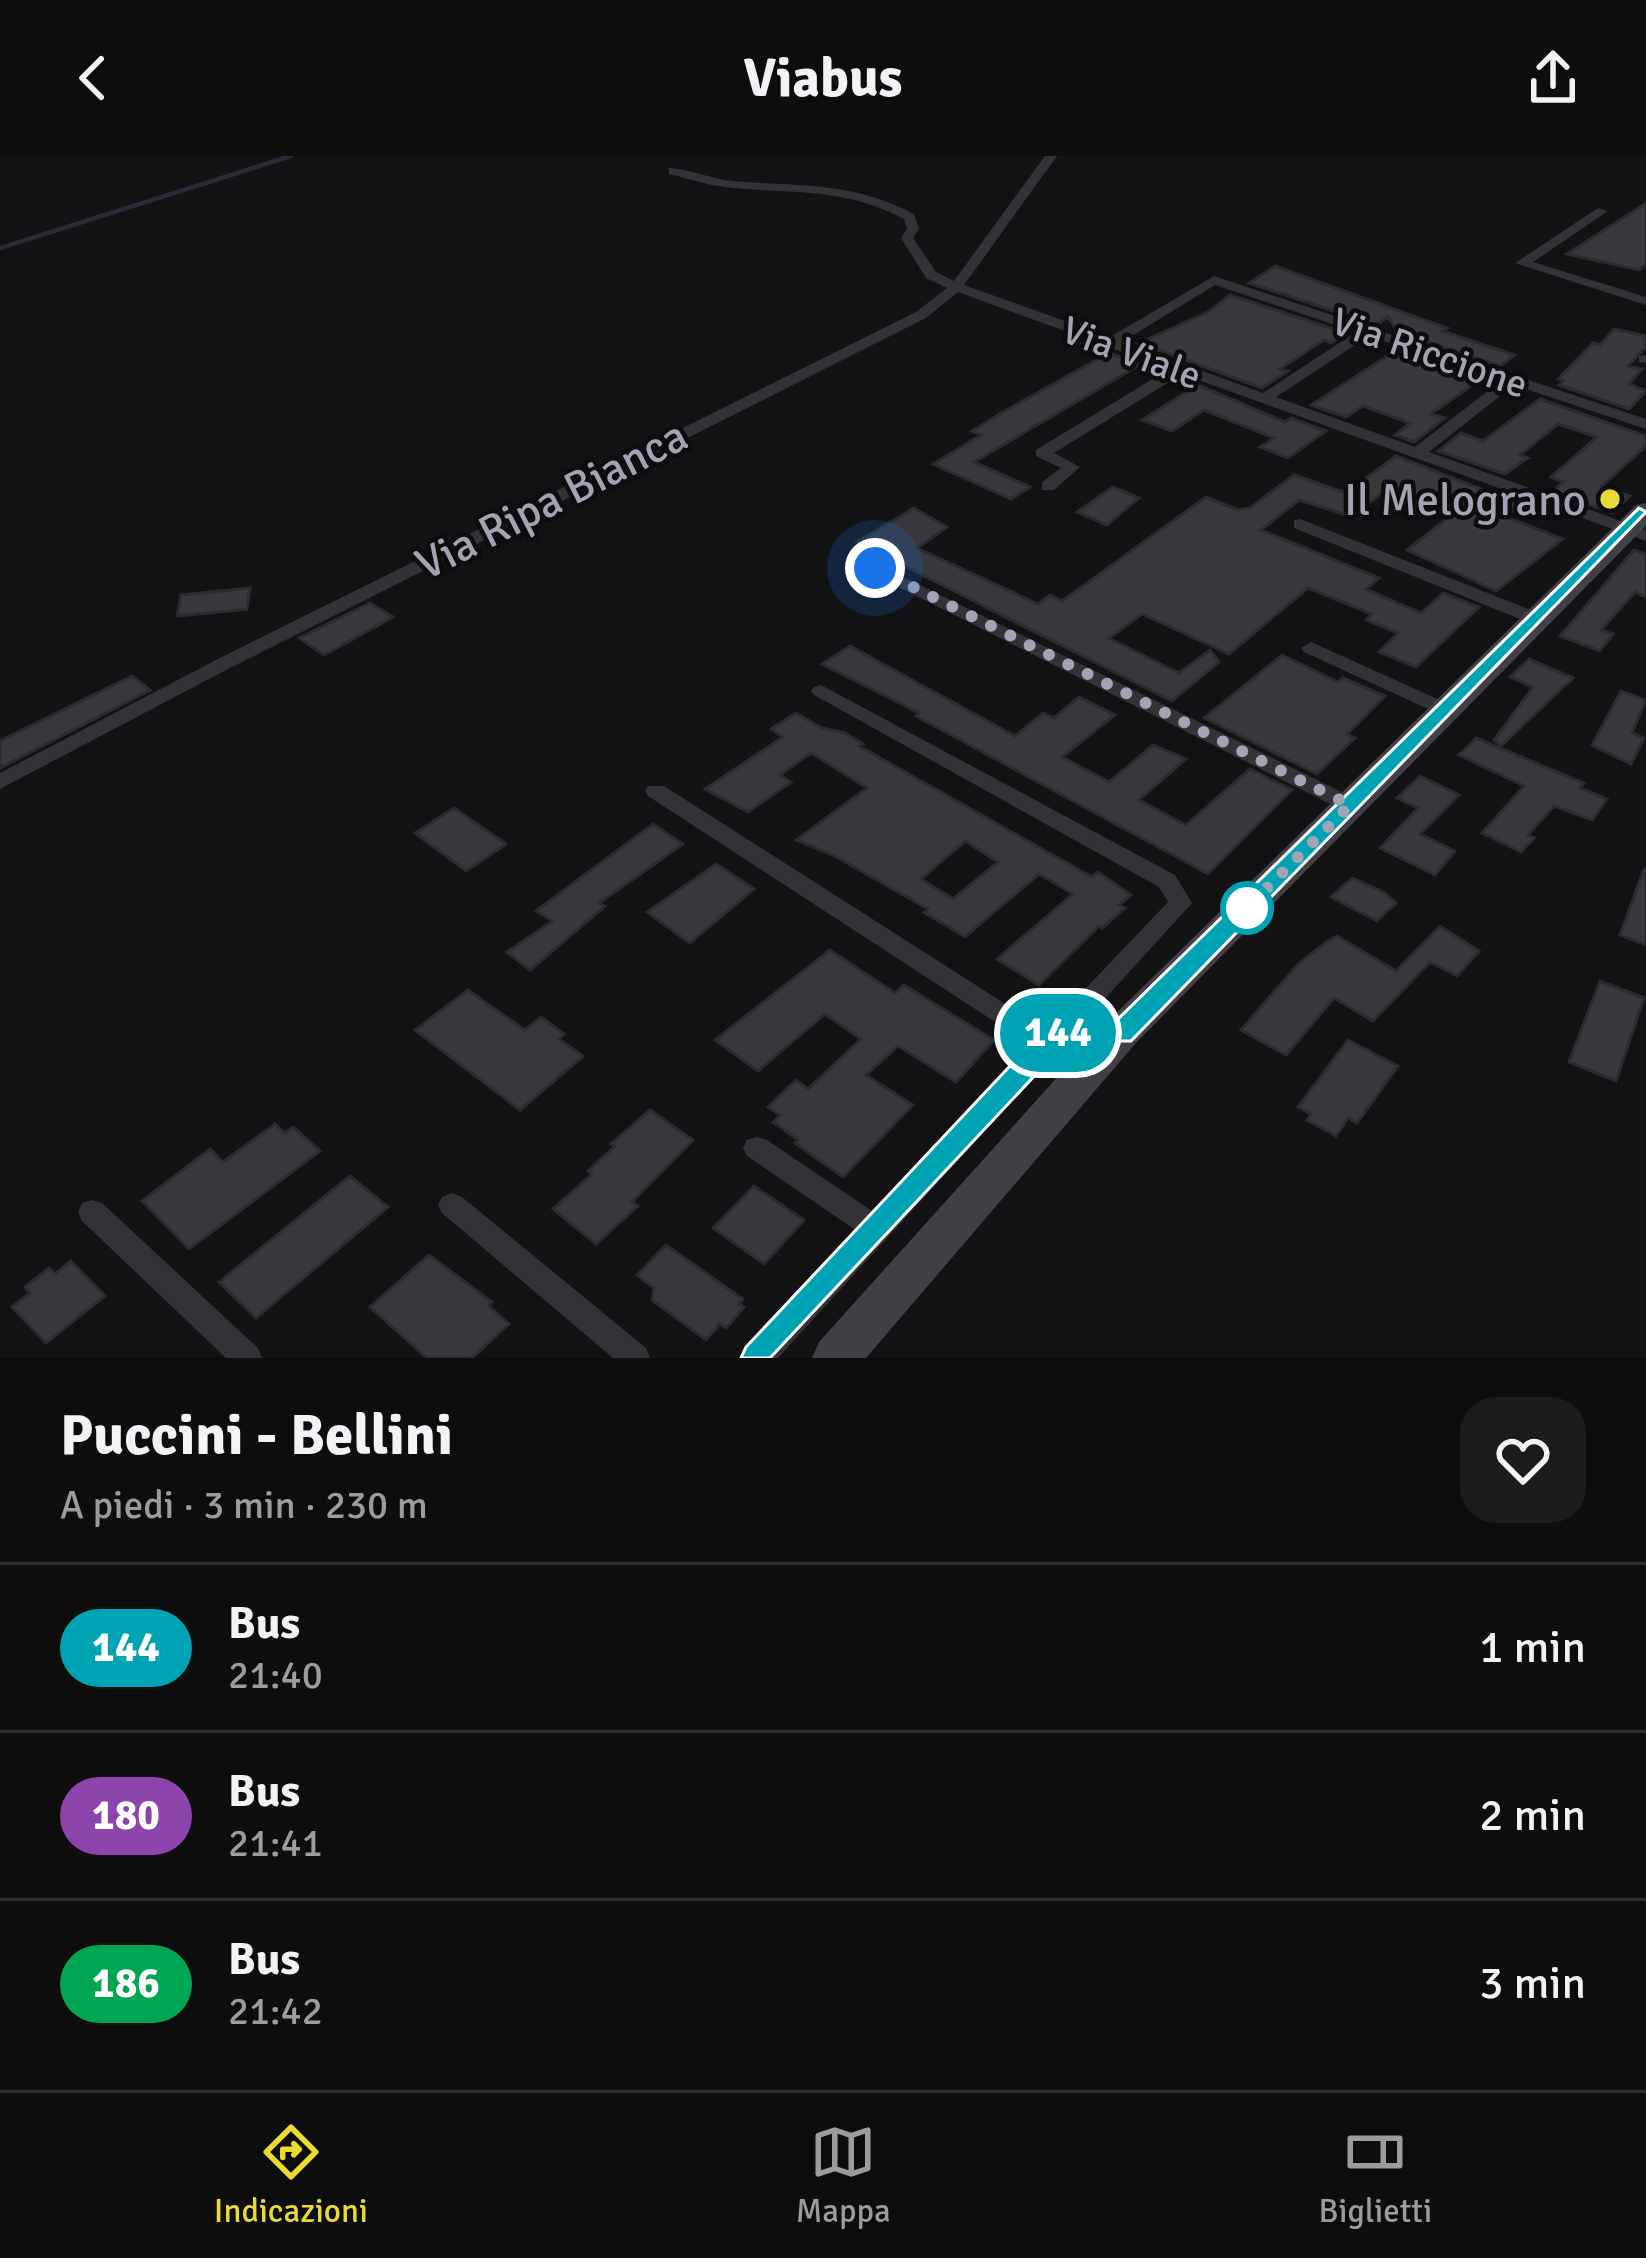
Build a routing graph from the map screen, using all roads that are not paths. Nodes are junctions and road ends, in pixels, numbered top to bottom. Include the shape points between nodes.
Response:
1 (1051, 156) edge
2 (673, 171) dead end
3 (1603, 212) dead end
4 (956, 287) junction
5 (1646, 301) edge
6 (1367, 332) junction
7 (1109, 344) junction
8 (1178, 370) junction
9 (1511, 380) junction
10 (1265, 398) junction
11 (1646, 424) edge
12 (1418, 453) junction
13 (1048, 486) dead end
14 (1300, 524) dead end
15 (1640, 526) edge
16 (875, 568) dead end
17 (1537, 619) junction
18 (1311, 648) dead end
19 (821, 691) dead end
20 (1446, 710) junction
21 (0, 782) edge
22 (656, 791) dead end
23 (1350, 805) junction
24 (1081, 1008) junction
25 (1121, 1033) junction
26 (1048, 1044) junction
27 (757, 1148) dead end
28 (452, 1205) dead end
29 (92, 1212) dead end
30 (876, 1229) junction
31 (247, 1358) edge
32 (635, 1358) edge
33 (758, 1358) edge
34 (836, 1358) edge

1 - 4 street, Via Ripa Bianca
2 - 4 street, Via Viale via 881,200 910,217 907,238 931,275
3 - 5 street via 1522,263
4 - 7 street, Via Viale
4 - 21 street, Via Ripa Bianca via 921,315
6 - 7 street, Via Riccione via 1214,280
6 - 9 street, Via Riccione
6 - 10 street
7 - 8 street, Via Viale
8 - 10 street, Via Viale
8 - 13 street via 1042,452 1072,467
9 - 11 street, Via Riccione
9 - 12 street
10 - 12 street, Via Viale
12 - 15 street, Via Viale
14 - 17 street
15 - 17 main road
16 - 23 street
17 - 20 main road
18 - 20 street
19 - 24 street via 1167,880 1180,903
20 - 23 main road
22 - 26 street
23 - 25 main road
24 - 25 street
24 - 26 street
25 - 34 main road
26 - 30 street
27 - 30 street
28 - 32 street
29 - 31 street
30 - 33 street

